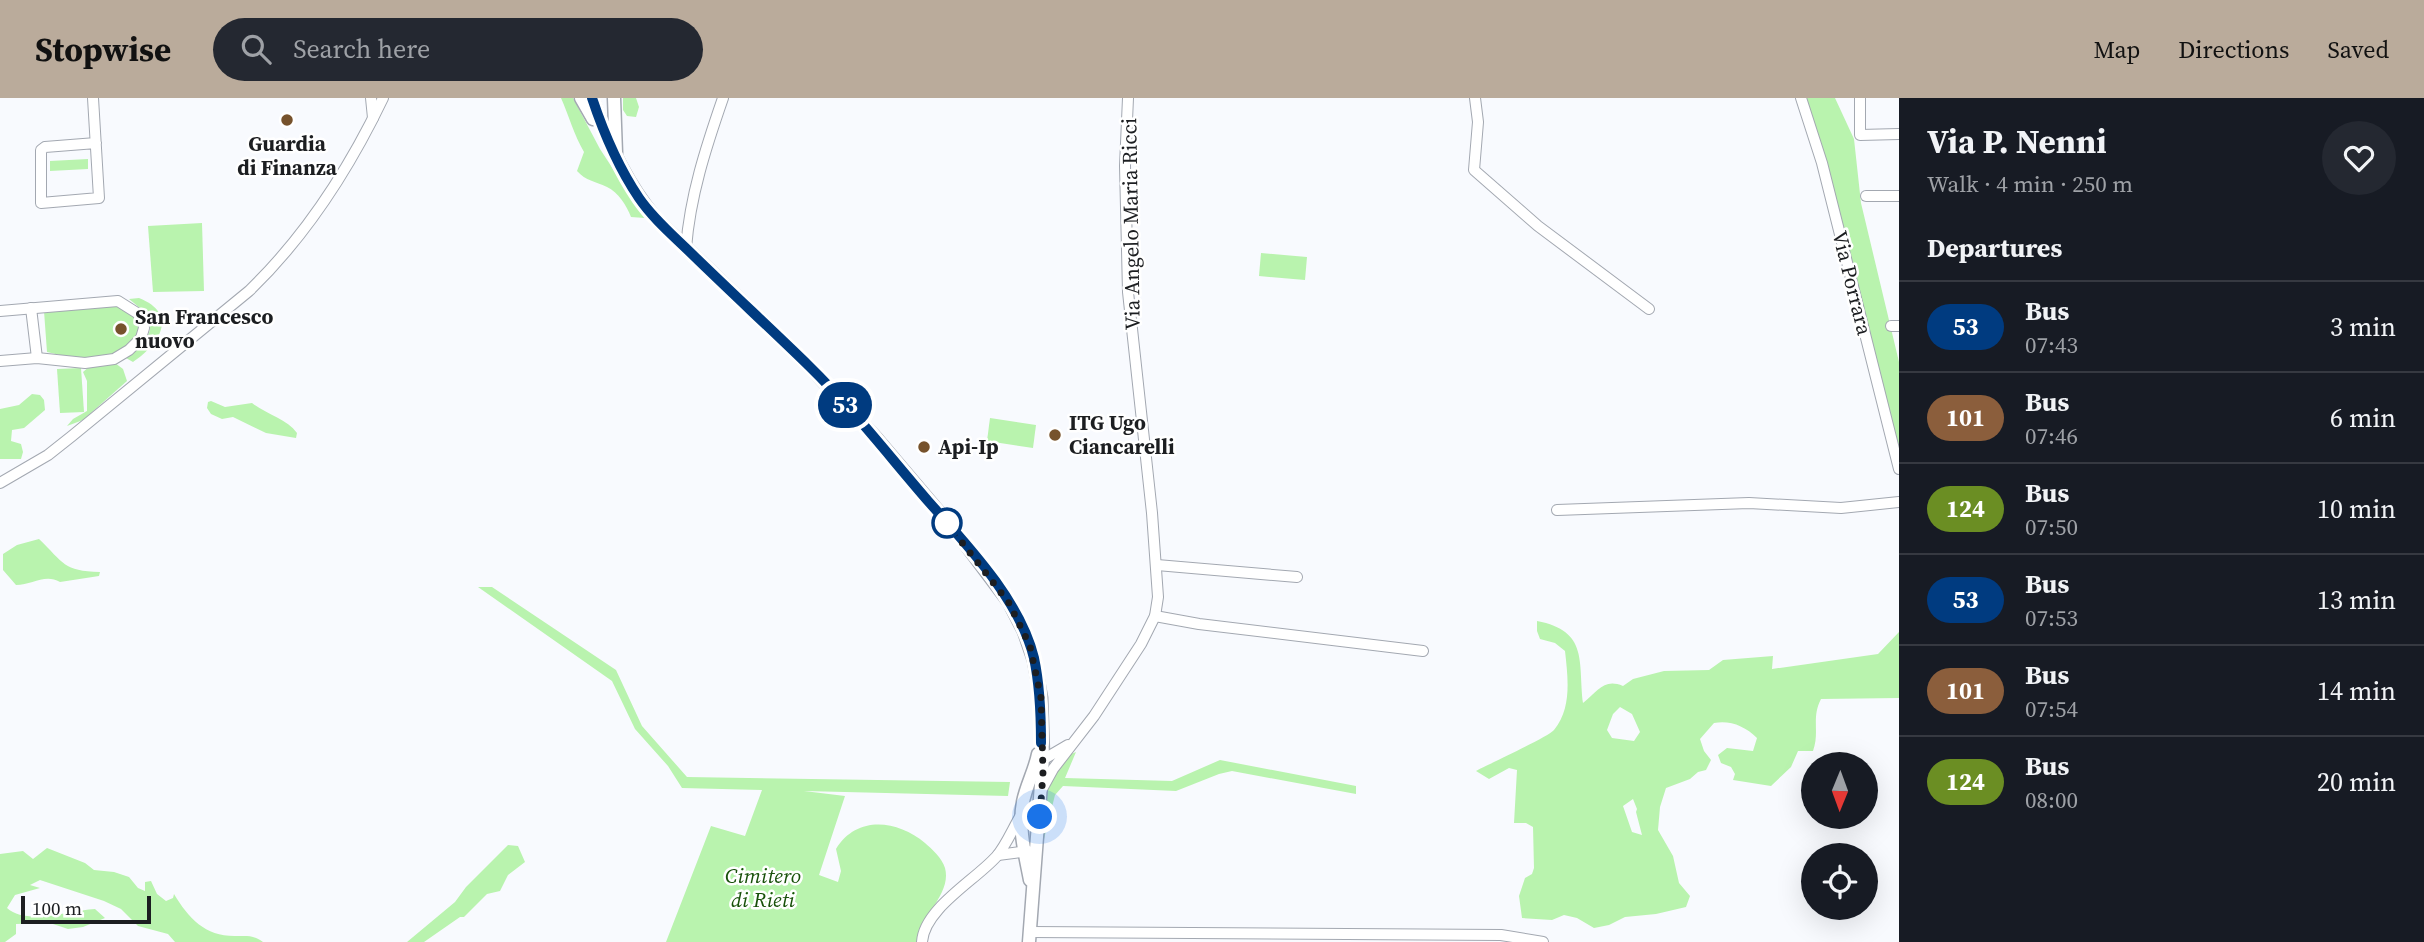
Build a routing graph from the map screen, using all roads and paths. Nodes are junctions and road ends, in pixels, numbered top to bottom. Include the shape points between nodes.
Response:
1 (93, 98) edge
2 (371, 98) edge
3 (383, 98) edge
4 (581, 98) edge
5 (592, 98) edge
6 (614, 98) edge
7 (723, 98) edge
8 (1128, 98) edge
9 (1475, 98) edge
10 (1801, 98) edge
11 (1860, 98) edge
12 (373, 119) junction
13 (603, 133) junction
14 (1899, 134) edge
15 (96, 142) junction
16 (616, 160) junction
17 (1866, 196) dead end
18 (1899, 196) edge
19 (688, 226) junction
20 (667, 230) junction
21 (686, 248) junction
22 (31, 308) junction
23 (1649, 309) dead end
24 (0, 311) edge
25 (37, 358) junction
26 (0, 361) edge
27 (1899, 469) edge
28 (0, 483) edge
29 (1899, 502) edge
30 (1556, 510) dead end
31 (1157, 565) junction
32 (1297, 577) dead end
33 (1155, 616) junction
34 (1423, 651) dead end
35 (1041, 743) junction
36 (1072, 744) junction
37 (1062, 749) junction
38 (1039, 762) junction
39 (1041, 795) junction
40 (1024, 798) junction
41 (1021, 815) junction
42 (1040, 817) junction
43 (1031, 851) junction
44 (998, 855) junction
45 (1029, 937) edge
46 (1097, 937) edge
47 (1156, 938) edge
48 (1250, 938) edge
49 (1290, 938) edge
50 (1414, 939) edge
51 (922, 942) edge
52 (1539, 942) edge

1 - 15 street
2 - 12 street
3 - 12 street
4 - 13 main road
5 - 13 main road
6 - 16 main road
7 - 19 street via 701,160
8 - 31 street, Via Angelo Maria Ricci via 1128,292
9 - 23 street via 1474,170 1538,226
10 - 27 street, Via Porrara via 1822,163
11 - 14 street via 1860,135
12 - 28 street via 318,211 249,291 48,455
13 - 16 main road, Via Angelo Maria Ricci
15 - 15 street via 99,198 41,203 41,150
16 - 20 main road, Via Angelo Maria Ricci via 641,201
17 - 18 street
19 - 20 street
19 - 21 street
20 - 21 main road, Via Angelo Maria Ricci
21 - 35 main road, Via Angelo Maria Ricci via 811,368 876,438 1003,594 1034,660 1041,698
22 - 24 street
22 - 25 street
22 - 25 street via 118,301 137,313 144,328 141,338 114,359 86,363
25 - 26 street
29 - 30 street via 1841,508 1749,503
31 - 32 street
31 - 33 street, Via Angelo Maria Ricci
33 - 34 street
33 - 36 street, Via Angelo Maria Ricci via 1135,655
35 - 37 street
35 - 38 main road, Via Angelo Maria Ricci
36 - 37 street, Via Angelo Maria Ricci
36 - 39 street, Via Angelo Maria Ricci
37 - 38 street, Via Angelo Maria Ricci
38 - 39 main road, Via Angelo Maria Ricci
38 - 40 main road, Via Angelo Maria Ricci
39 - 40 street
39 - 42 main road, Via Angelo Maria Ricci
40 - 41 main road, Via Angelo Maria Ricci
41 - 42 street
41 - 43 main road, Via Angelo Maria Ricci
41 - 44 street
42 - 43 main road, Via Angelo Maria Ricci
43 - 44 street
43 - 45 main road, Via Angelo Maria Ricci
44 - 51 street via 934,915 923,931
45 - 46 street
46 - 47 street
47 - 48 street
48 - 49 street
49 - 50 street
50 - 52 street via 1501,935

